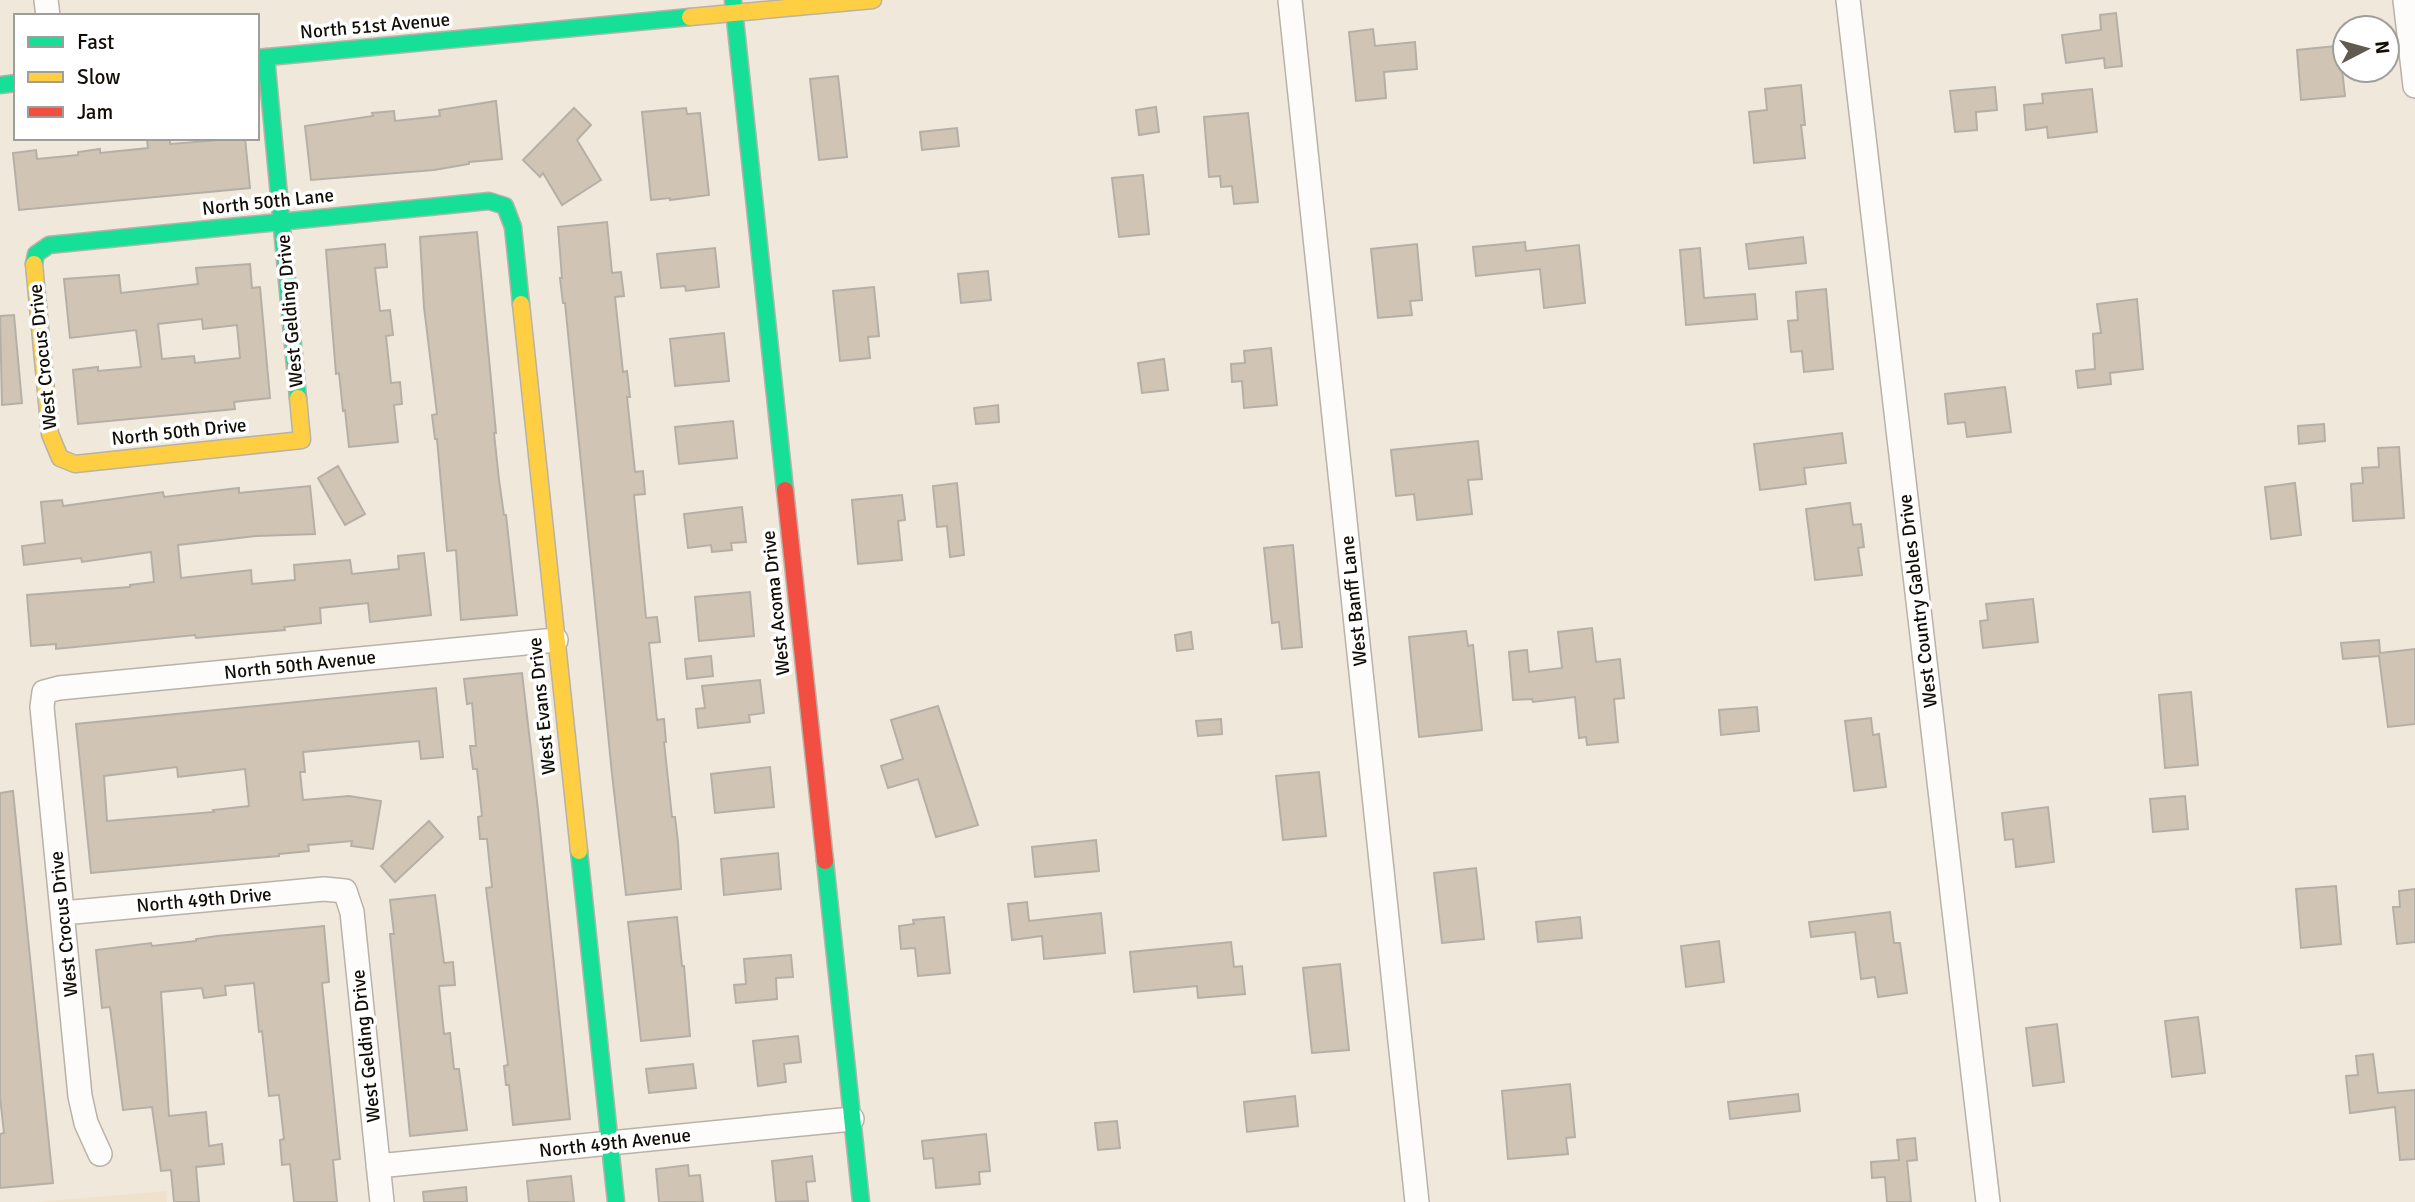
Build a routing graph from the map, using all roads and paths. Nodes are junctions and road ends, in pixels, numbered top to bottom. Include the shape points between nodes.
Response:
1 (873, 0) edge
2 (1290, 0) edge
3 (1848, 0) edge
4 (2405, 0) edge
5 (734, 7) edge
6 (262, 58) edge
7 (2415, 86) edge
8 (505, 206) joint
9 (282, 222) junction
10 (36, 254) joint
11 (302, 440) joint
12 (60, 458) joint
13 (556, 640) junction
14 (44, 692) joint
15 (345, 891) joint
16 (63, 913) junction
17 (852, 1119) junction
18 (610, 1143) junction
19 (100, 1154) dead end
20 (378, 1166) junction
21 (382, 1202) edge
22 (616, 1202) edge
23 (861, 1202) edge
24 (1417, 1202) edge
25 (1989, 1202) edge

1 - 5 street, North 51st Avenue
2 - 24 street, West Banff Lane
3 - 25 street, West Country Gables Drive
4 - 7 street
5 - 6 street, North 51st Avenue
5 - 17 street, West Acoma Drive
6 - 9 street, West Gelding Drive
8 - 9 street, North 50th Lane via 489,201
8 - 13 street, West Evans Drive via 513,227
9 - 10 street, North 50th Lane via 49,245
9 - 11 street, West Gelding Drive
10 - 12 street, West Crocus Drive via 33,269 50,435
11 - 12 street, North 50th Drive via 75,464
13 - 14 street, North 50th Avenue
13 - 18 street, West Evans Drive
14 - 16 street, West Crocus Drive
15 - 16 street, North 49th Drive via 324,889
15 - 20 street, West Gelding Drive via 352,912
16 - 19 street, West Crocus Drive via 80,1096
17 - 18 street, North 49th Avenue
17 - 23 street, West Acoma Drive
18 - 20 street, North 49th Avenue
18 - 22 street, West Evans Drive
20 - 21 street, West Gelding Drive

